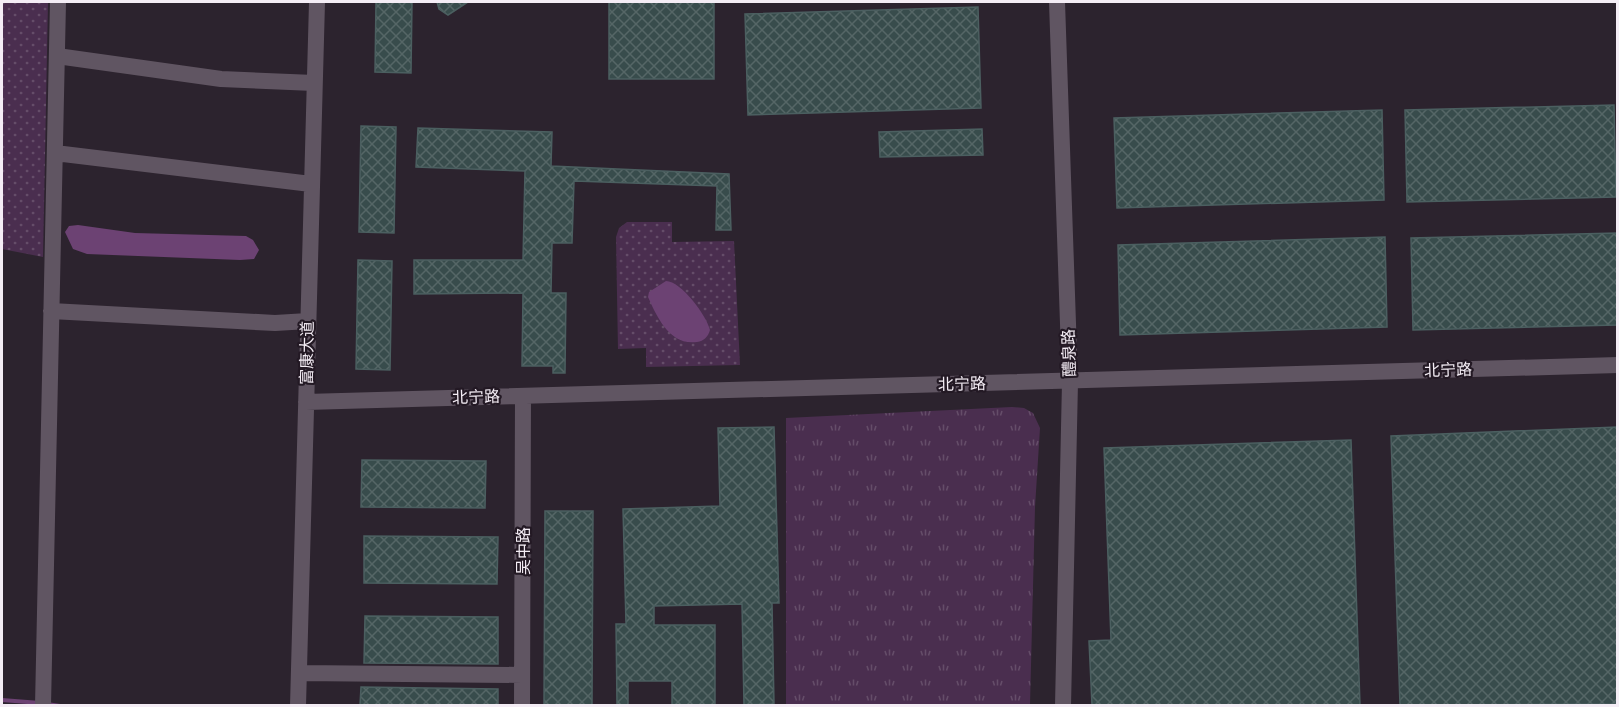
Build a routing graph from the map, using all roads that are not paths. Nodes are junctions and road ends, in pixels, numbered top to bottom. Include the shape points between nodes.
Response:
1 (58, 2) edge
2 (317, 2) edge
3 (1057, 2) edge
4 (57, 56) junction
5 (314, 83) junction
6 (55, 153) junction
7 (311, 184) junction
8 (51, 311) junction
9 (308, 321) junction
10 (1617, 365) edge
11 (1070, 382) junction
12 (523, 396) junction
13 (306, 402) junction
14 (299, 673) junction
15 (522, 675) junction
16 (43, 702) edge
17 (298, 705) edge
18 (522, 705) edge
19 (1063, 705) edge

1 - 4 street
2 - 5 street, 富康大道
3 - 11 street, 醴泉路
4 - 5 street via 221,79
4 - 6 street
5 - 7 street, 富康大道
6 - 7 street
6 - 8 street
7 - 9 street, 富康大道
8 - 9 street
8 - 16 street
9 - 13 street, 富康大道
10 - 11 street, 北宁路
11 - 12 street, 北宁路
11 - 19 street, 醴泉路
12 - 13 street, 北宁路
12 - 15 street, 吴中路
13 - 14 street, 富康大道
14 - 15 street
14 - 17 street, 富康大道
15 - 18 street, 吴中路

